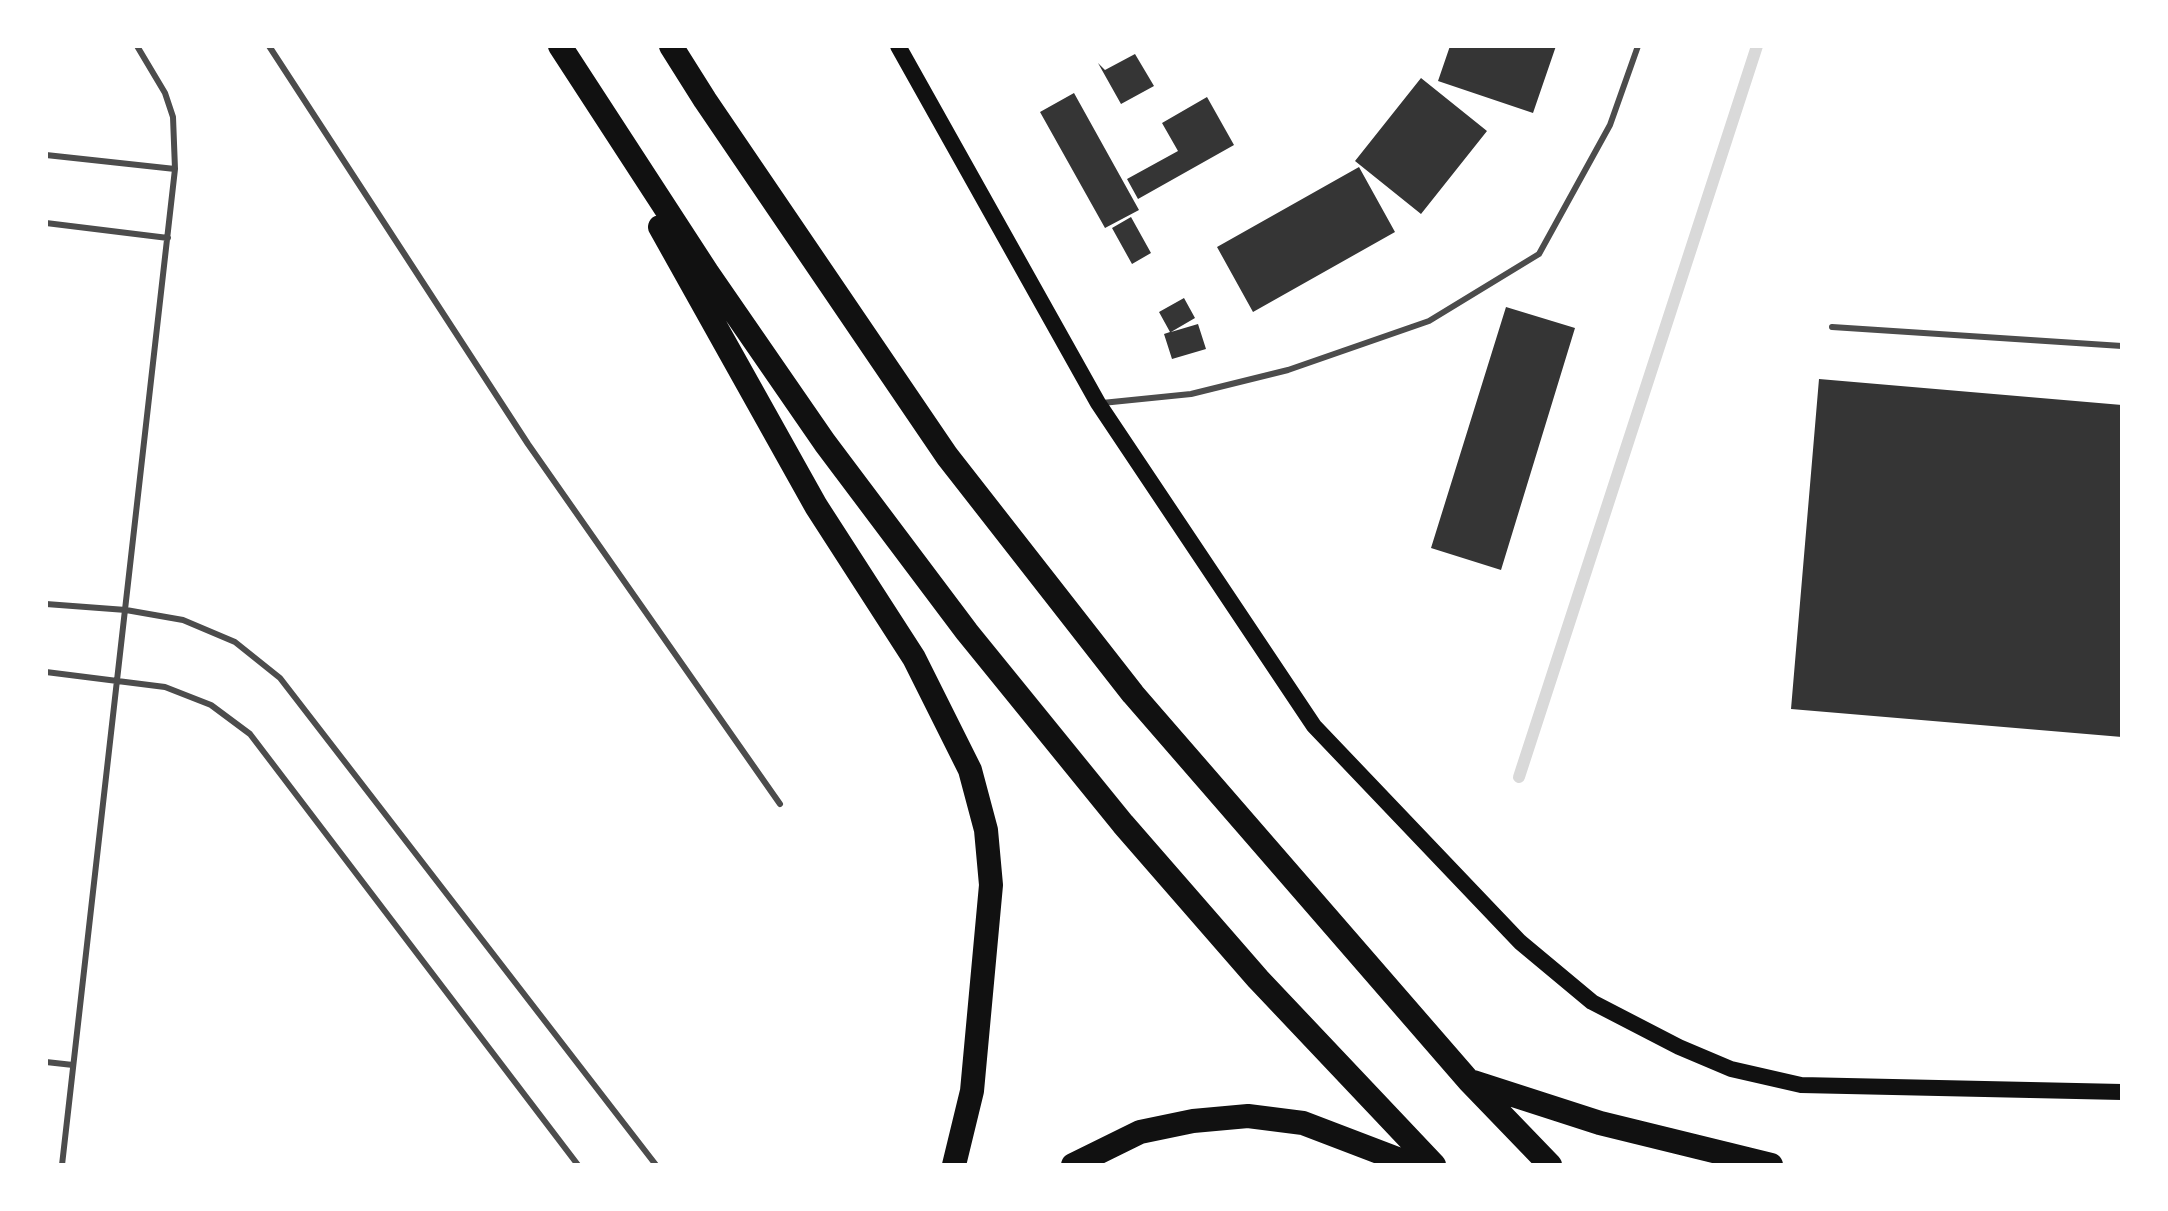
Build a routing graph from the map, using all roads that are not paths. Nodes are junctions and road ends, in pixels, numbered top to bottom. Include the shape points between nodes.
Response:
1 (137, 46) edge
2 (269, 46) edge
3 (560, 46) edge
4 (671, 46) edge
5 (898, 46) edge
6 (1638, 46) edge
7 (46, 155) edge
8 (175, 169) junction
9 (46, 223) edge
10 (168, 238) junction
11 (1832, 327) dead end
12 (2122, 346) edge
13 (1098, 403) junction
14 (46, 604) edge
15 (126, 610) junction
16 (46, 672) edge
17 (117, 679) junction
18 (780, 804) dead end
19 (46, 1062) edge
20 (73, 1065) junction
21 (1469, 1081) junction
22 (2122, 1092) edge
23 (62, 1165) edge
24 (578, 1165) edge
25 (656, 1165) edge
26 (954, 1165) edge
27 (1073, 1165) edge
28 (1413, 1165) edge
29 (1434, 1165) edge
30 (1550, 1165) edge
31 (1771, 1165) edge

1 - 8 lane via 173,117
2 - 18 lane via 528,444
3 - 26 highway via 791,464 914,658 970,770 986,830 991,885 972,1091
3 - 29 highway via 807,417 967,632 1248,967
4 - 21 highway via 947,456 1133,694
5 - 13 main road
6 - 13 lane via 1610,125 1539,254 1429,321 1288,370 1191,394
7 - 8 lane
8 - 10 lane
9 - 10 lane
10 - 15 lane
11 - 12 lane
13 - 22 main road via 1314,726 1520,942 1592,1002 1731,1069 1801,1085
14 - 15 lane
15 - 17 lane
15 - 25 lane via 210,629 259,658 280,678
16 - 17 lane
17 - 20 lane
17 - 24 lane via 189,694 250,734
19 - 20 lane
20 - 23 lane
21 - 30 highway
21 - 31 highway via 1600,1123
27 - 28 highway via 1140,1132 1248,1116 1303,1123

